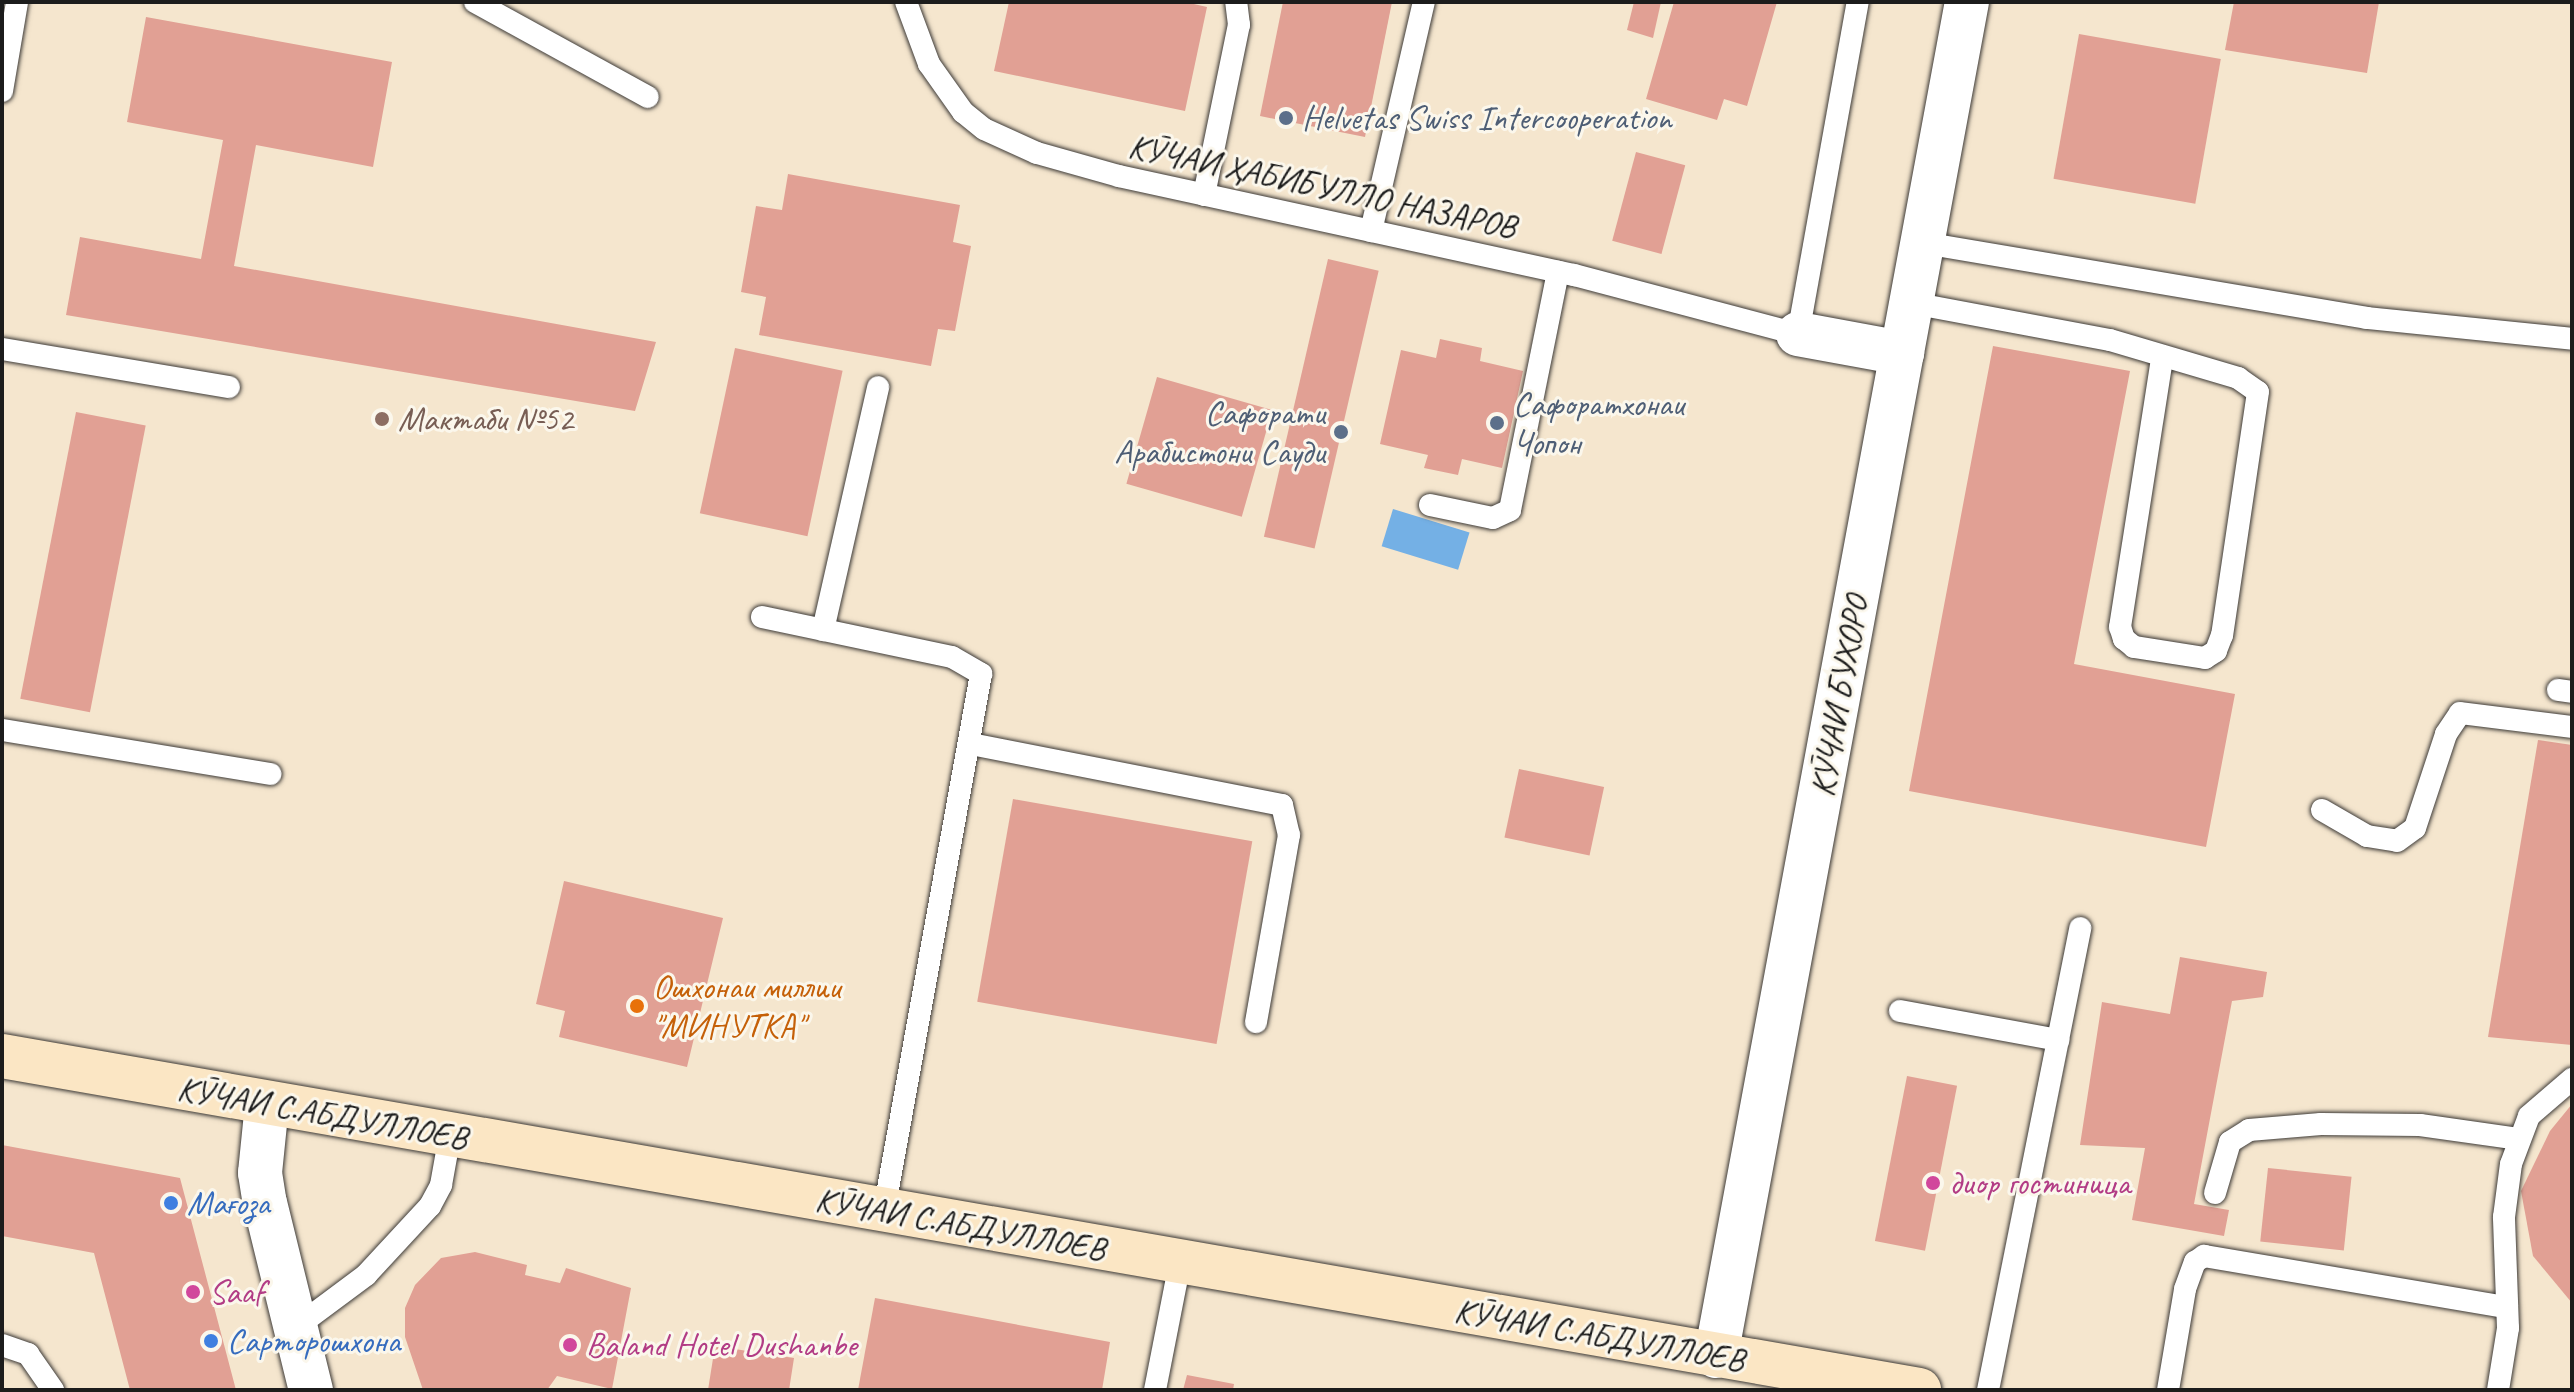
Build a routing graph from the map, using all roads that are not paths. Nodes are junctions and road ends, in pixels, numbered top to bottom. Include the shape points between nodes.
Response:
1 (17, 2) edge
2 (475, 2) edge
3 (906, 2) edge
4 (1236, 2) edge
5 (1424, 2) edge
6 (1858, 2) edge
7 (1967, 2) edge
8 (2, 91) edge
9 (648, 97) dead end
10 (1204, 195) junction
11 (1371, 231) junction
12 (1924, 243) junction
13 (1558, 272) junction
14 (1912, 303) junction
15 (1798, 334) junction
16 (2572, 339) edge
17 (2, 349) edge
18 (1902, 353) junction
19 (2162, 359) junction
20 (229, 387) dead end
21 (878, 387) dead end
22 (1430, 505) dead end
23 (762, 617) dead end
24 (823, 630) junction
25 (2572, 727) edge
26 (2, 730) edge
27 (971, 744) junction
28 (270, 774) dead end
29 (2322, 810) dead end
30 (2080, 928) dead end
31 (1900, 1011) dead end
32 (1256, 1022) dead end
33 (2058, 1040) junction
34 (2, 1056) edge
35 (2572, 1079) edge
36 (267, 1104) junction
37 (450, 1135) junction
38 (2518, 1139) junction
39 (2215, 1193) dead end
40 (884, 1211) junction
41 (1180, 1263) junction
42 (2507, 1307) junction
43 (295, 1328) junction
44 (2, 1345) edge
45 (1713, 1373) edge
46 (53, 1390) edge
47 (311, 1390) edge
48 (1155, 1390) edge
49 (1919, 1390) edge
50 (1988, 1390) edge
51 (2168, 1390) edge
52 (2498, 1390) edge

1 - 8 lane
2 - 9 lane
3 - 10 lane, КӮЧАИ ҲАБИБУЛЛО НАЗАРОВ via 942,88 984,129 1075,165
4 - 10 lane via 1239,25
5 - 11 lane
6 - 15 lane
7 - 12 street, КӮЧАИ БУХОРО
10 - 11 lane, КӮЧАИ ҲАБИБУЛЛО НАЗАРОВ
11 - 13 lane, КӮЧАИ ҲАБИБУЛЛО НАЗАРОВ
12 - 14 street, КӮЧАИ БУХОРО
12 - 16 lane via 2367,318
13 - 15 lane, КӮЧАИ ҲАБИБУЛЛО НАЗАРОВ
13 - 22 lane via 1510,510 1493,518
14 - 18 street, КӮЧАИ БУХОРО
14 - 19 lane via 2110,340
15 - 18 street
17 - 20 lane
18 - 45 street, КӮЧАИ БУХОРО
19 - 19 lane via 2120,627 2134,647 2205,658 2216,651 2222,635 2258,392 2238,378
21 - 24 lane
23 - 24 lane
24 - 27 lane via 952,657 977,668 983,682
25 - 29 lane via 2460,713 2446,734 2415,828 2397,841 2367,836
26 - 28 lane
27 - 32 lane via 1282,805 1289,818 1288,846
27 - 40 lane
30 - 33 lane
31 - 33 lane
33 - 50 lane
34 - 36 street, КӮЧАИ С.АБДУЛЛОЕВ
35 - 38 lane via 2543,1100
36 - 37 street, КӮЧАИ С.АБДУЛЛОЕВ
36 - 43 street via 260,1173
37 - 40 street, КӮЧАИ С.АБДУЛЛОЕВ
37 - 43 lane via 441,1185 430,1206 366,1275
38 - 39 lane via 2420,1125 2249,1130 2230,1142
38 - 42 lane via 2505,1203
40 - 41 street, КӮЧАИ С.АБДУЛЛОЕВ
41 - 45 street, КӮЧАИ С.АБДУЛЛОЕВ
41 - 48 lane
42 - 51 lane via 2204,1256 2195,1262 2185,1289
42 - 52 lane
43 - 47 street
44 - 46 lane via 28,1354
45 - 49 street, КӮЧАИ С.АБДУЛЛОЕВ

